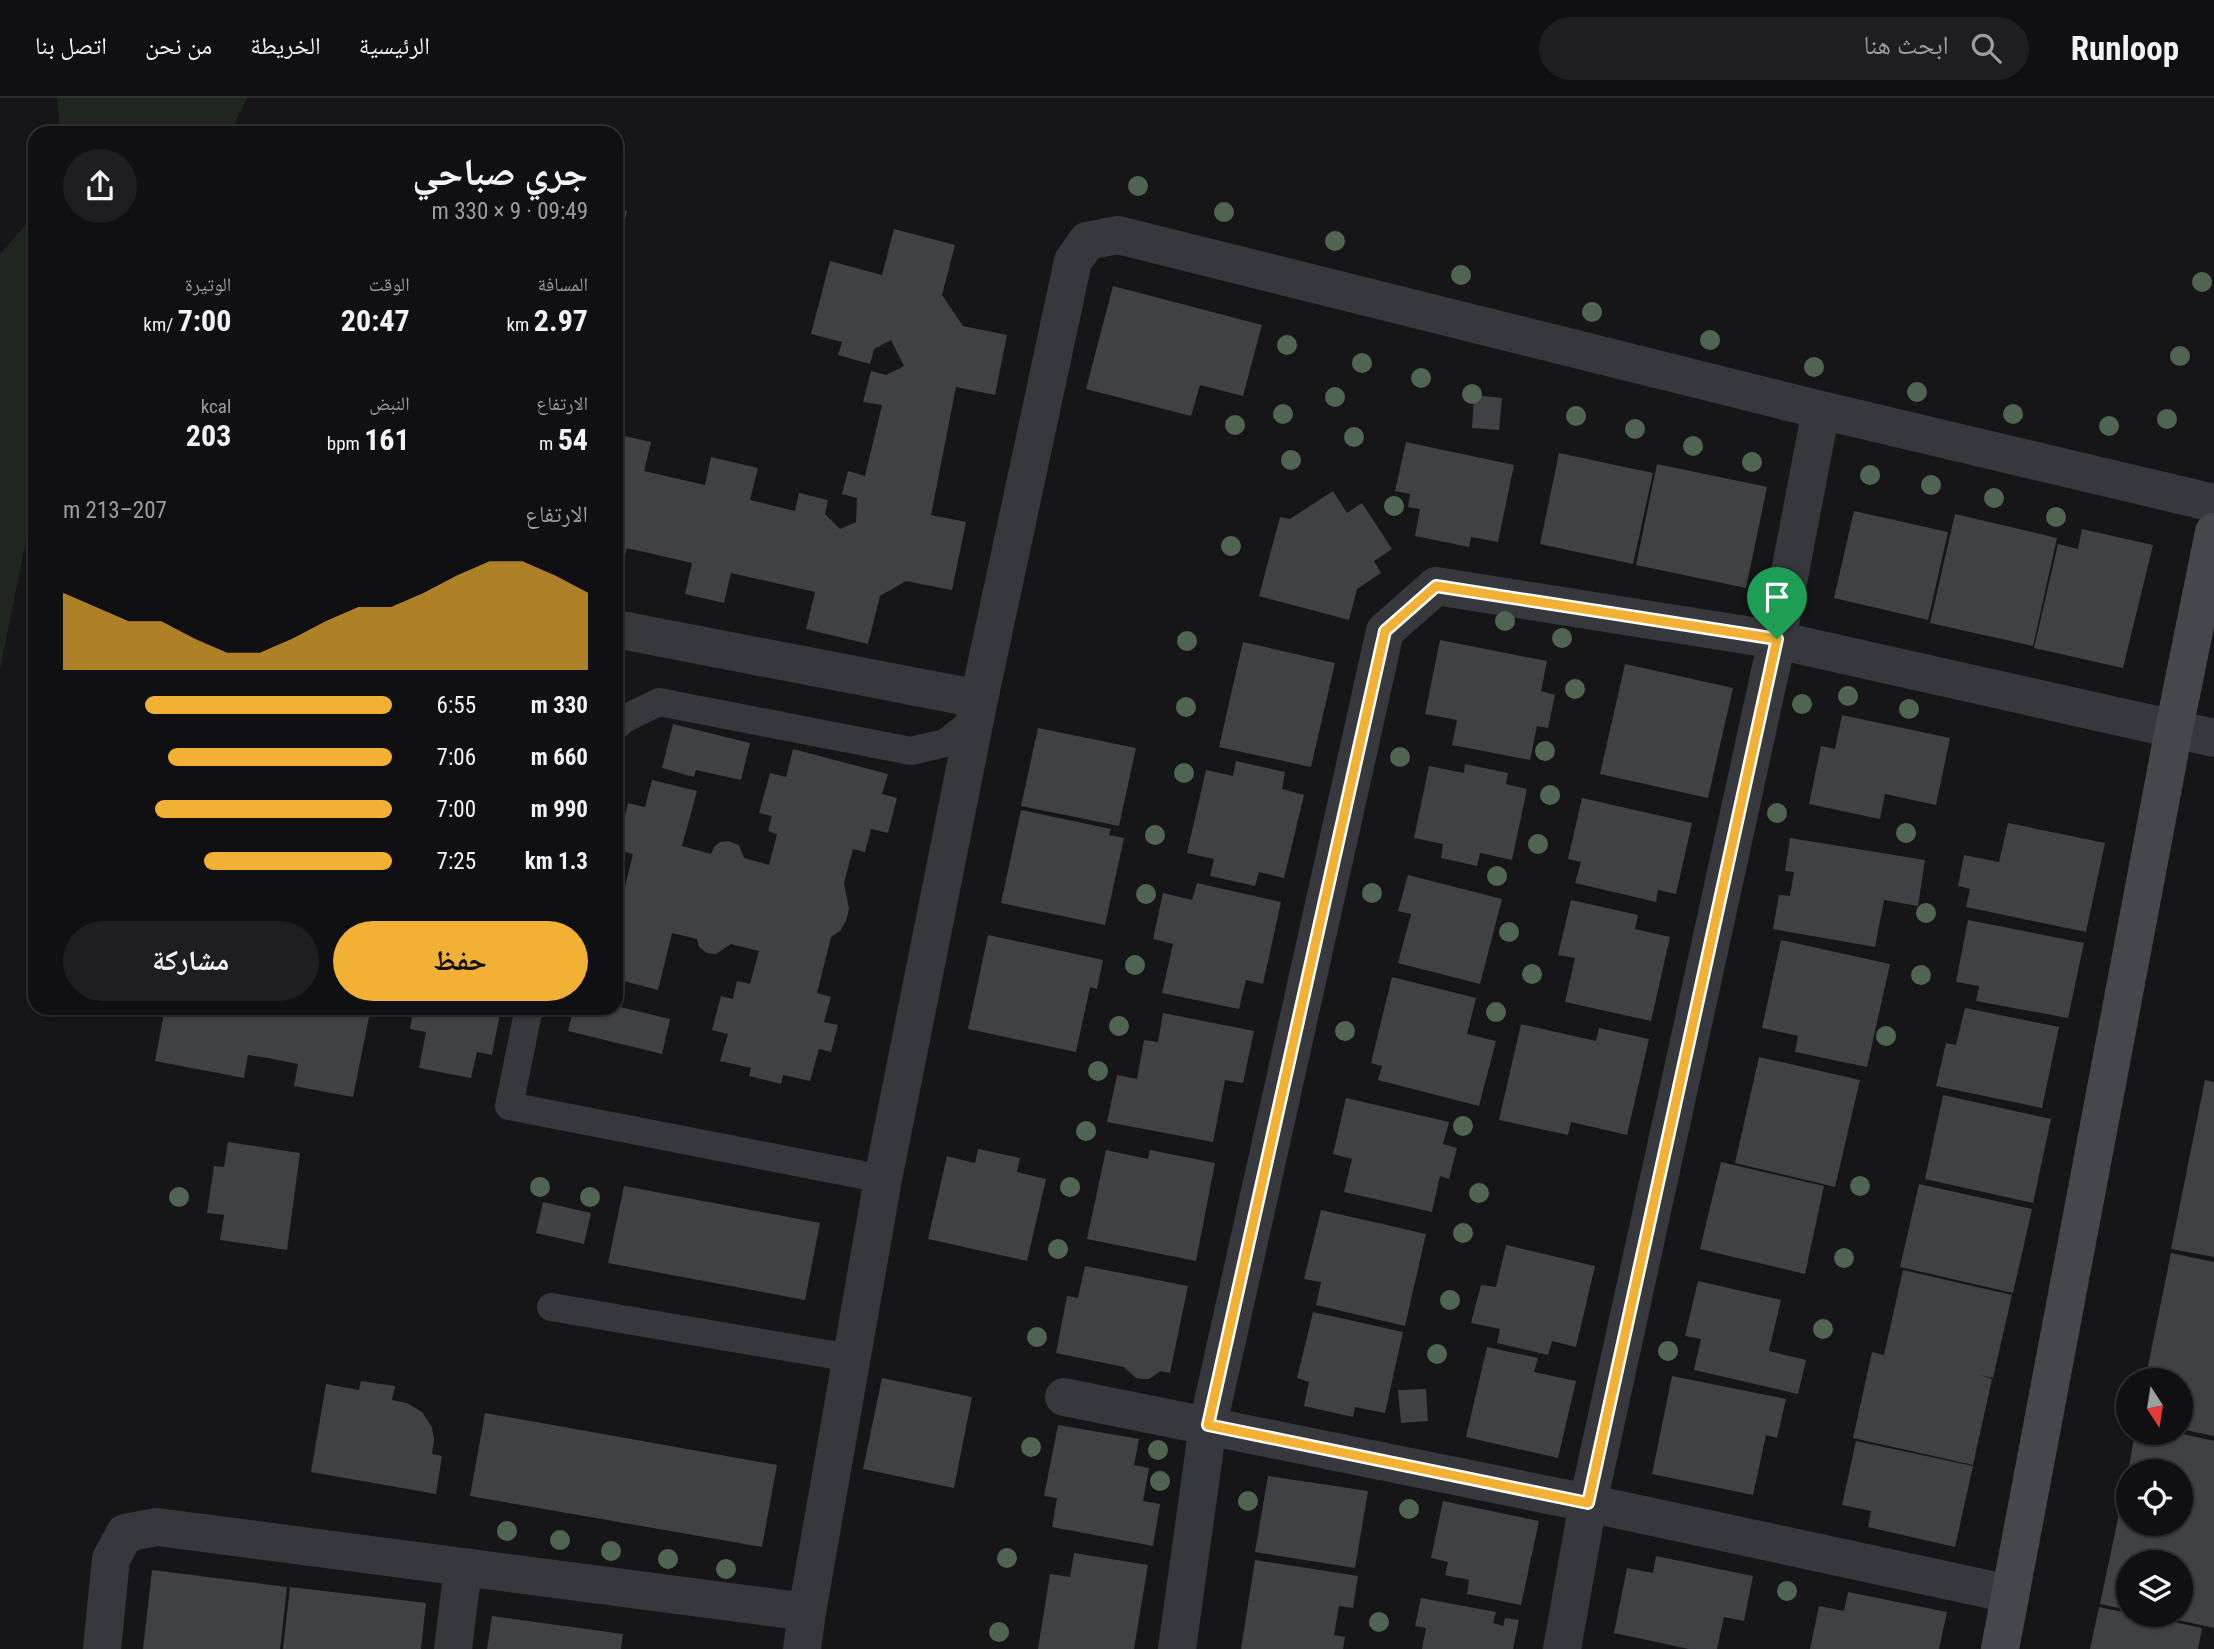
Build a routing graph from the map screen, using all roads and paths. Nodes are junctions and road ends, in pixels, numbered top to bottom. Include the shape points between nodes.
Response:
1 (1821, 410) junction
2 (2214, 503) edge
3 (2214, 532) edge
4 (623, 631) edge
5 (1777, 639) junction
6 (977, 710) junction
7 (623, 720) edge
8 (2174, 729) junction
9 (2214, 738) edge
10 (528, 1015) edge
11 (883, 1179) junction
12 (551, 1307) dead end
13 (851, 1358) junction
14 (1064, 1396) dead end
15 (1208, 1425) junction
16 (1588, 1503) junction
17 (463, 1567) junction
18 (2010, 1594) junction
19 (805, 1631) edge
20 (102, 1649) edge
21 (453, 1649) edge
22 (1177, 1649) edge
23 (1562, 1649) edge
24 (2000, 1649) edge

1 - 2 street
1 - 5 street
1 - 6 street via 1118,235 1087,241 1073,261
3 - 8 main road
4 - 6 street
5 - 8 street
5 - 15 street via 1436,586 1385,631
5 - 16 street
6 - 7 lane via 945,743 911,751 659,702
6 - 11 street
8 - 9 street
8 - 18 main road
10 - 11 lane via 509,1106
11 - 13 street
12 - 13 lane
13 - 19 street
14 - 15 street
15 - 16 street
15 - 22 street
16 - 18 street
16 - 23 street
17 - 19 street
17 - 20 street via 157,1527 125,1533 111,1559
17 - 21 street
18 - 24 main road

